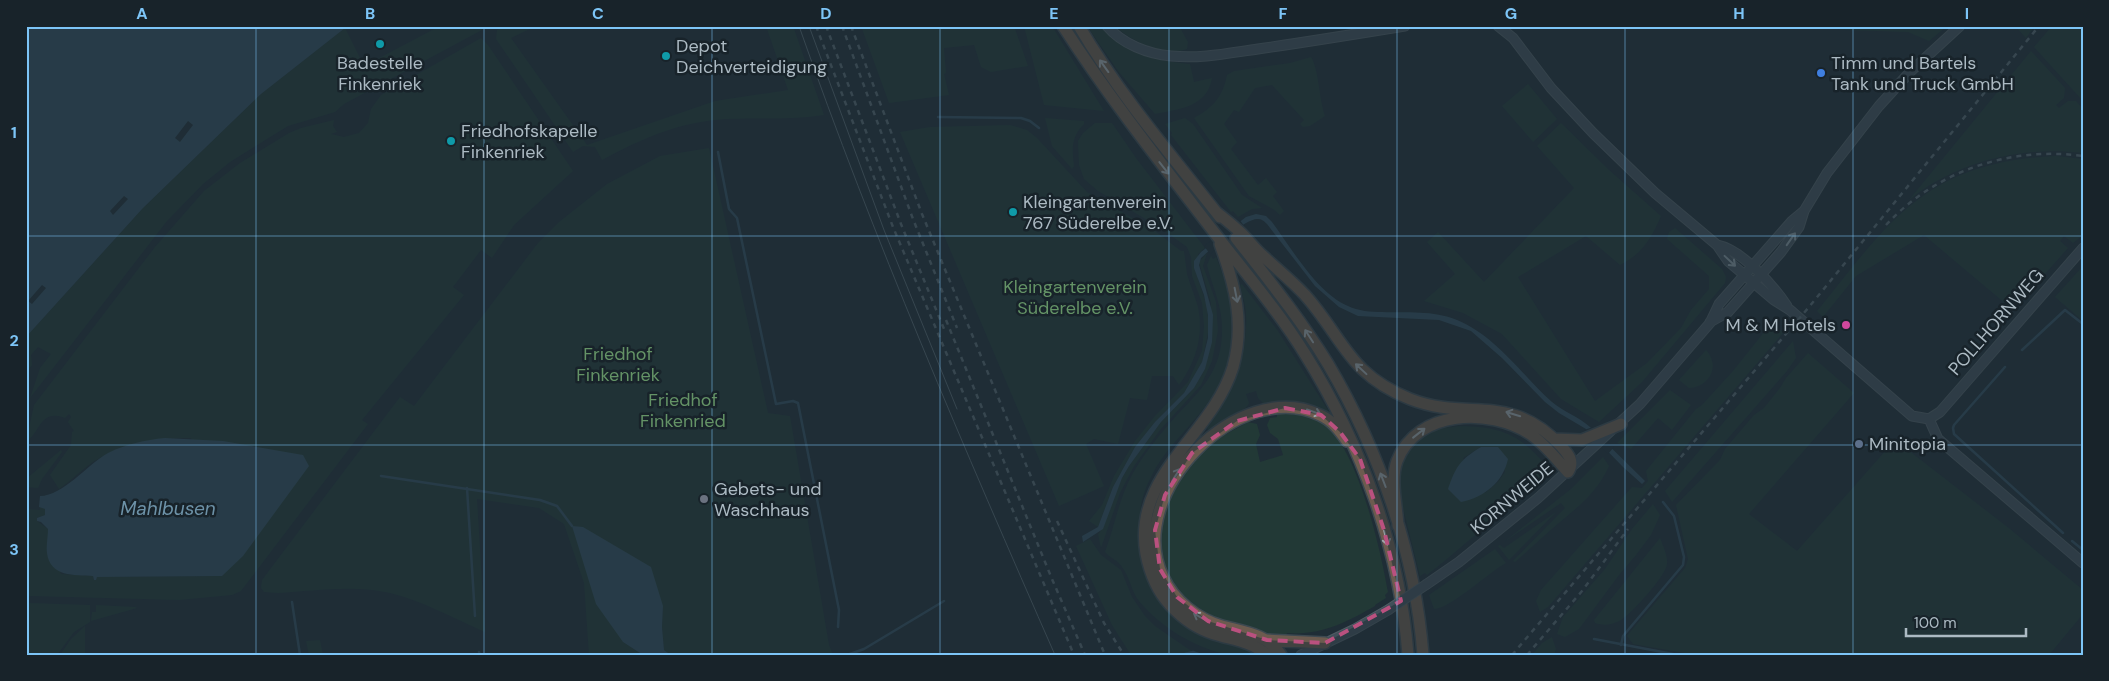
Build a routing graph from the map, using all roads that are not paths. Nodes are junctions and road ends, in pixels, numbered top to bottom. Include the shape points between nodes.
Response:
1 (1063, 26) edge
2 (1078, 26) edge
3 (1106, 26) edge
4 (1405, 26) edge
5 (1498, 26) edge
6 (1960, 26) edge
7 (1804, 211) junction
8 (1239, 235) junction
9 (1717, 245) junction
10 (1223, 247) junction
11 (2083, 248) edge
12 (1752, 267) junction
13 (1745, 275) junction
14 (1761, 276) junction
15 (1755, 283) junction
16 (1790, 310) junction
17 (1710, 323) junction
18 (1931, 418) junction
19 (1621, 424) joint
20 (1554, 439) junction
21 (1594, 441) junction
22 (1360, 459) junction
23 (1568, 472) junction
24 (1398, 526) junction
25 (2083, 563) edge
26 (1267, 640) junction
27 (1325, 643) junction
28 (1267, 655) edge
29 (1281, 655) edge
30 (1301, 655) edge
31 (1408, 655) edge
32 (1423, 655) edge

1 -> 10 highway via 1115,104
8 -> 2 highway via 1216,212 1131,104
3 - 4 main road via 1122,40 1149,52 1171,56 1215,55
5 - 9 main road via 1513,38 1552,89 1593,133 1655,193
6 - 7 main road via 1910,72 1870,117 1830,169
7 - 12 main road
14 -> 7 main road via 1799,228
20 -> 8 highway via 1532,422 1513,414 1436,406 1413,400 1380,383 1355,363 1305,295
24 -> 8 highway via 1373,454 1328,364
9 - 12 main road via 1732,250
9 -> 13 main road via 1724,257
10 - 22 highway via 1304,352 1333,402
10 -> 28 highway via 1238,303 1239,328 1234,361 1217,402 1159,482 1147,513 1145,543 1153,578 1174,609 1203,630 1250,644
11 - 18 main road, POLLHORNWEG
12 - 13 main road
12 - 14 main road
13 - 15 main road
13 - 17 main road via 1719,304
14 - 15 main road
14 - 16 main road
15 - 16 main road
15 - 17 main road via 1728,312
16 - 18 main road via 1908,414 1921,419
17 - 19 main road
18 - 25 main road via 1938,439
19 - 21 highway
20 - 21 highway
20 - 23 highway via 1570,458 1572,465
21 - 23 main road, KORNWEIDE
26 -> 22 highway via 1194,614 1167,585 1156,552 1155,530 1171,483 1192,453 1215,435 1237,421 1272,409 1294,408 1321,415 1340,432
22 -> 31 highway via 1396,575
24 -> 23 highway via 1397,463 1413,437 1439,421 1478,418 1515,426 1541,443
23 - 27 main road, KORNWEIDE, bridge via 1459,562 1388,610
24 - 32 highway via 1410,567
26 - 27 highway
26 - 29 highway
27 - 30 main road, KORNWEIDE

